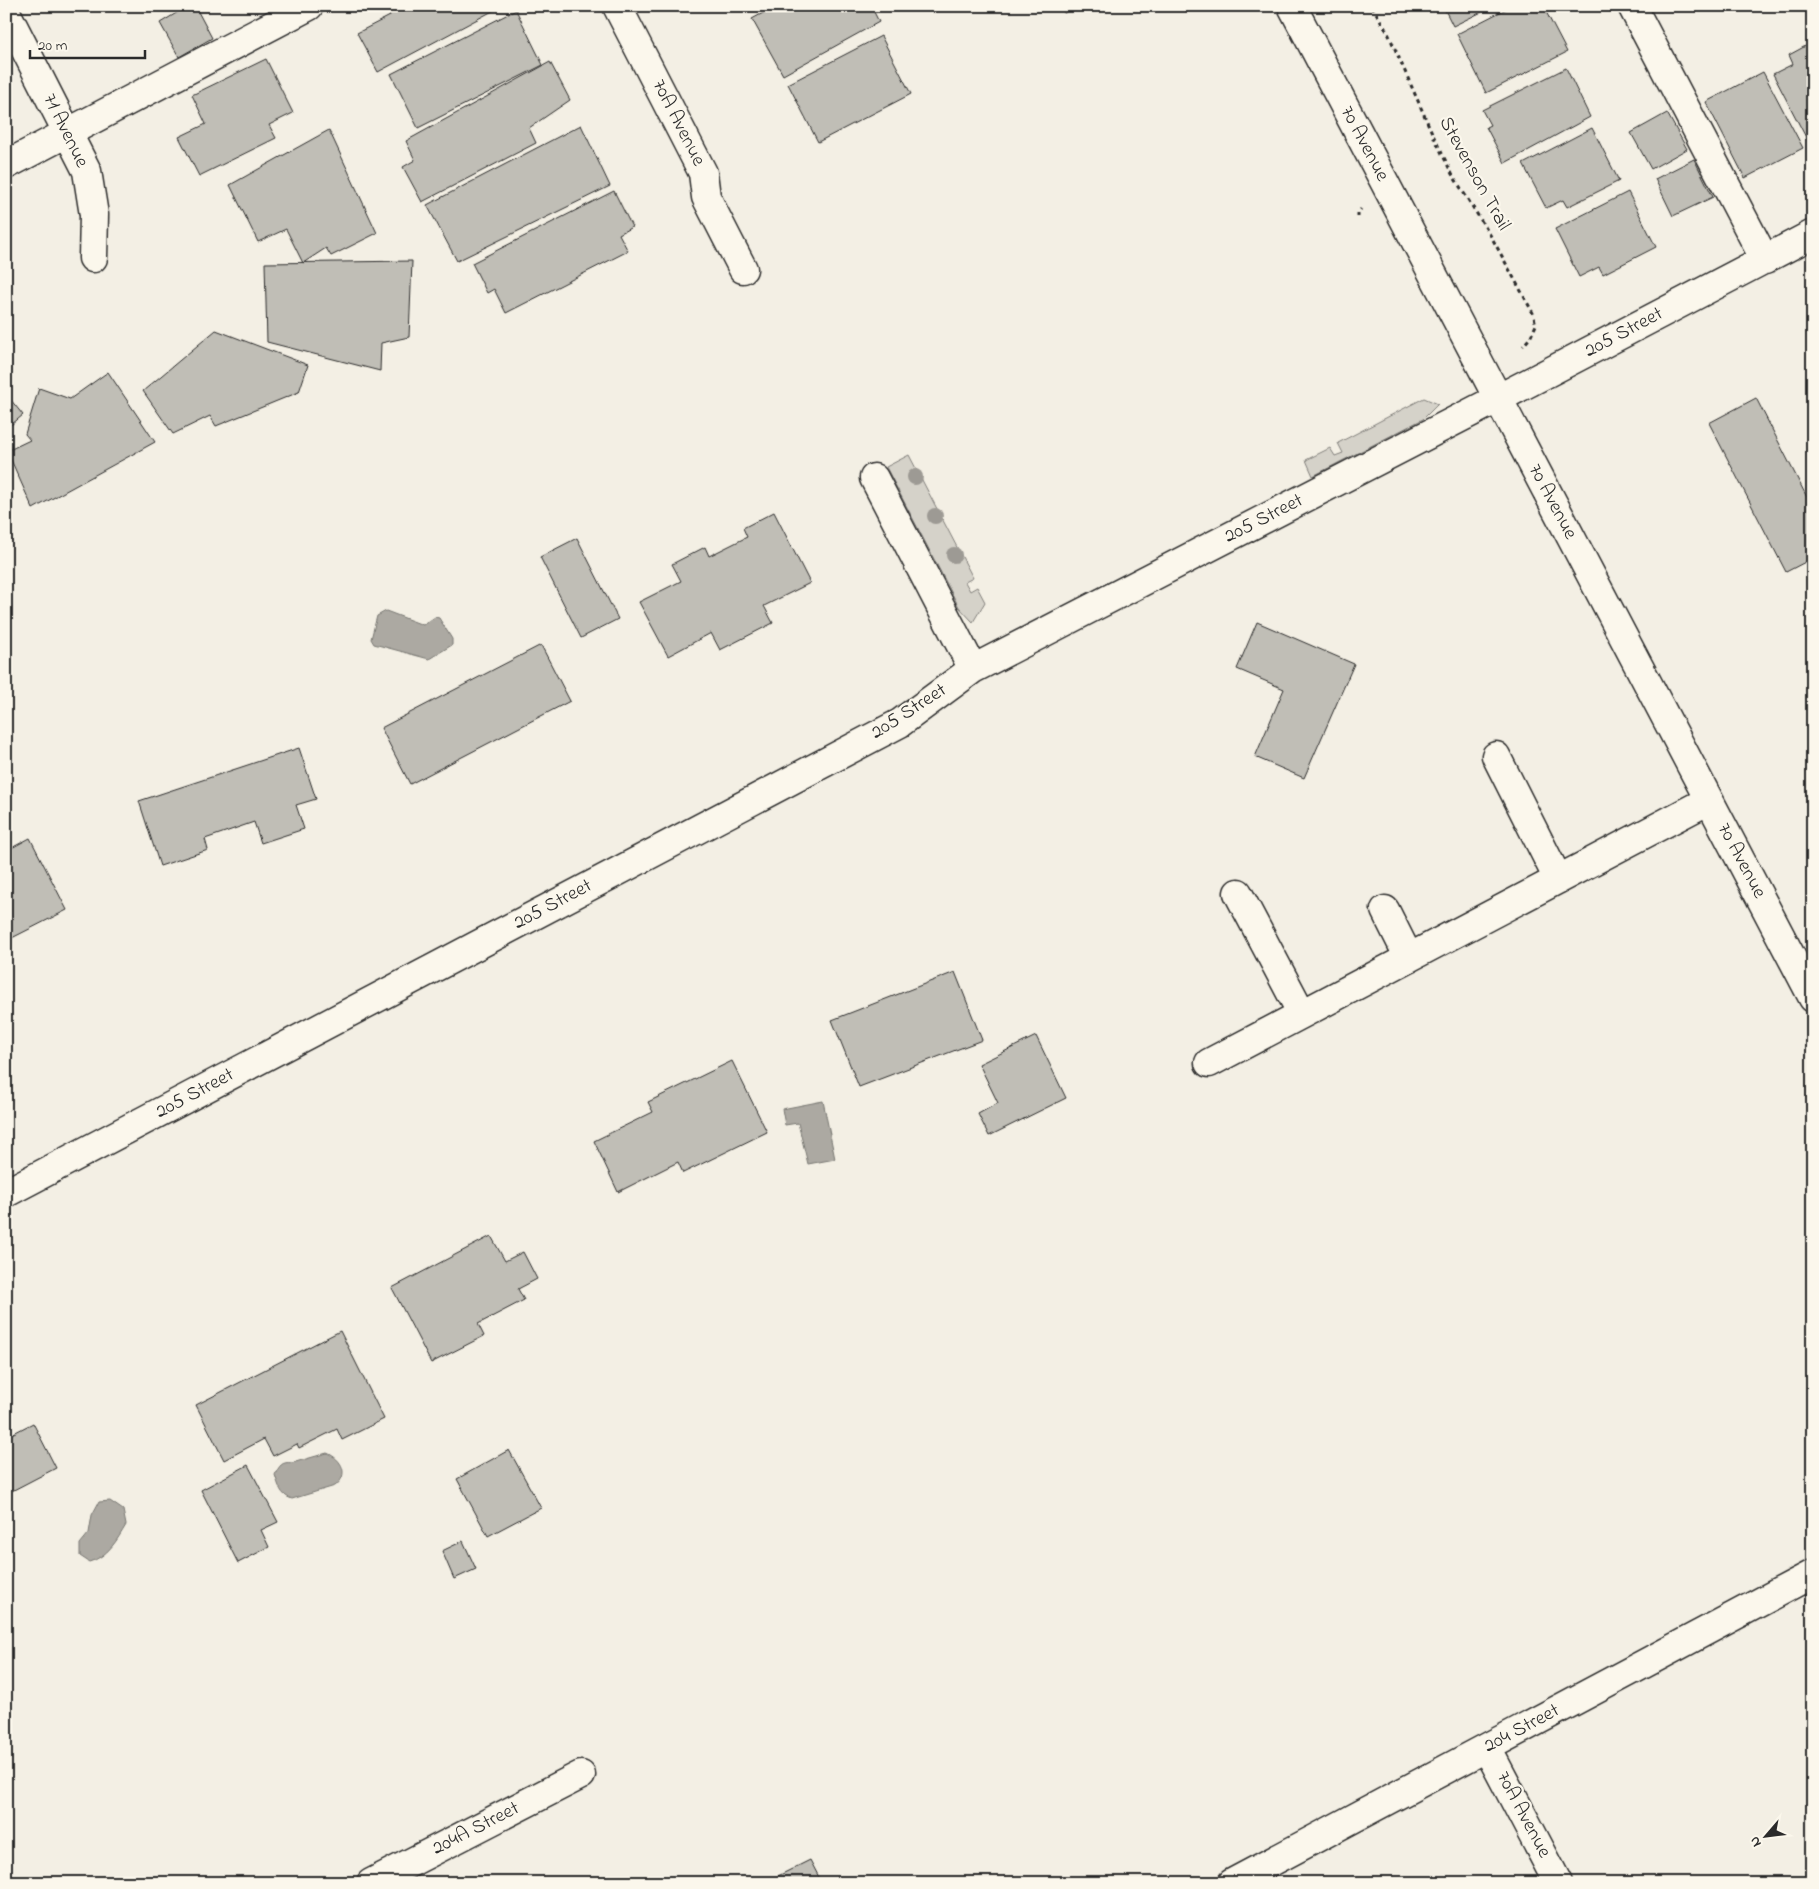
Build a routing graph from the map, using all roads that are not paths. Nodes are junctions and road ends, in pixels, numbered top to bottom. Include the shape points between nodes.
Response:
1 (309, 6) edge
2 (617, 6) edge
3 (1292, 6) edge
4 (1632, 6) edge
5 (6, 12) edge
6 (67, 133) junction
7 (6, 165) edge
8 (1813, 234) edge
9 (93, 258) dead end
10 (1765, 260) junction
11 (743, 269) dead end
12 (1498, 399) junction
13 (874, 478) dead end
14 (973, 669) junction
15 (1496, 756) dead end
16 (1709, 800) junction
17 (1558, 879) junction
18 (1238, 892) dead end
19 (1385, 910) dead end
20 (1409, 958) junction
21 (1813, 998) edge
22 (1302, 1014) junction
23 (1209, 1063) dead end
24 (6, 1193) edge
25 (1813, 1574) edge
26 (1487, 1748) junction
27 (581, 1775) dead end
28 (371, 1883) edge
29 (1232, 1883) edge
30 (1558, 1883) edge

1 - 6 street
2 - 11 street, 70A Avenue via 703,173 706,197
3 - 12 street, 70 Avenue
4 - 10 street
5 - 6 street, 71 Avenue
6 - 7 street
6 - 9 street, 71 Avenue via 87,171 94,215
8 - 10 street, 205 Street
10 - 12 street, 205 Street
12 - 14 street, 205 Street
12 - 16 street, 70 Avenue
13 - 14 street
14 - 24 street, 205 Street via 900,723
15 - 17 street
16 - 17 street
16 - 21 street, 70 Avenue
17 - 20 street
18 - 22 street
19 - 20 street
20 - 22 street
22 - 23 street
25 - 26 street, 204 Street
26 - 29 street, 204 Street
26 - 30 street, 70A Avenue
27 - 28 street, 204A Street

